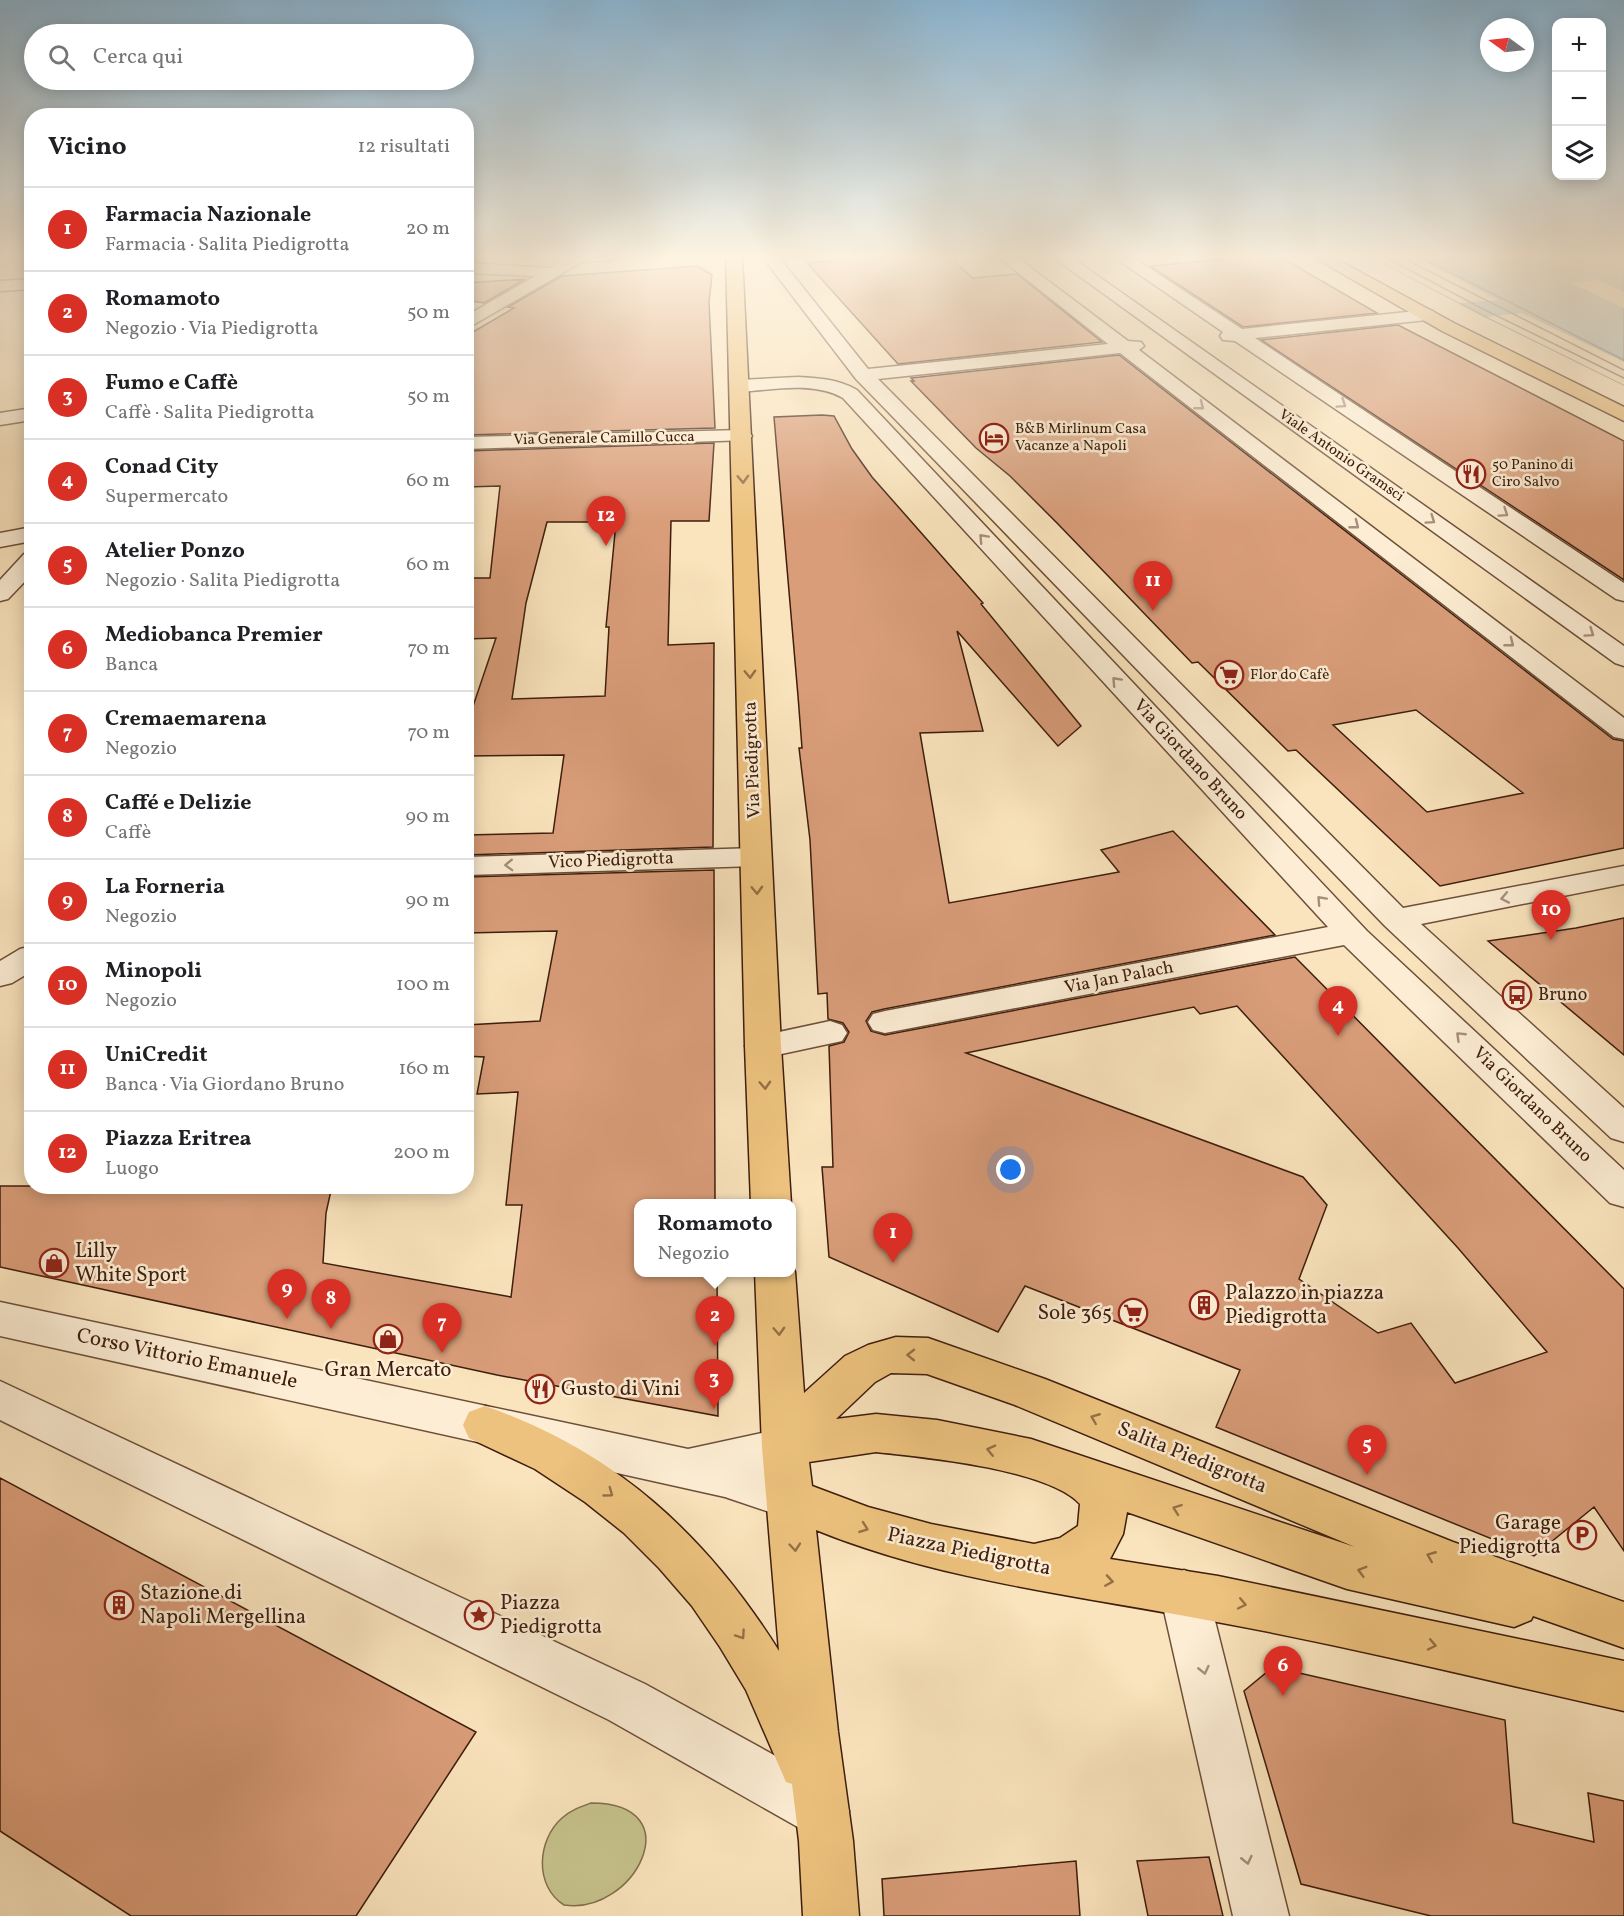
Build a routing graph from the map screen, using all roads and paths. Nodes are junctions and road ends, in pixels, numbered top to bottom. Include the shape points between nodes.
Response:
1 (739, 344) edge
2 (839, 344) edge
3 (1121, 344) edge
4 (1146, 344) edge
5 (1184, 344) edge
6 (1253, 344) edge
7 (1485, 344) edge
8 (1124, 347) junction
9 (863, 375) junction
10 (740, 386) junction
11 (24, 415) edge
12 (1624, 415) edge
13 (0, 419) edge
14 (742, 436) junction
15 (474, 443) edge
16 (24, 536) edge
17 (0, 540) edge
18 (24, 568) edge
19 (0, 594) edge
20 (1624, 594) edge
21 (1624, 658) edge
22 (1624, 731) edge
23 (756, 857) junction
24 (474, 866) edge
25 (1624, 876) edge
26 (1396, 919) junction
27 (1352, 933) junction
28 (24, 961) edge
29 (0, 975) edge
30 (885, 1023) dead end
31 (830, 1033) dead end
32 (763, 1046) junction
33 (1624, 1129) edge
34 (1624, 1193) edge
35 (771, 1199) edge
36 (775, 1277) edge
37 (0, 1319) edge
38 (0, 1400) edge
39 (485, 1425) junction
40 (784, 1447) junction
41 (655, 1462) junction
42 (1079, 1475) junction
43 (790, 1498) junction
44 (1031, 1567) junction
45 (1184, 1593) junction
46 (1624, 1626) edge
47 (1624, 1686) edge
48 (824, 1826) junction
49 (831, 1916) edge
50 (1261, 1916) edge

1 - 10 main road, Via Piedigrotta
2 - 9 street
3 - 8 street
4 - 8 street
5 -> 21 street, Viale Antonio Gramsci
6 -> 20 street
7 - 12 main road
8 - 9 street
8 -> 22 street
9 - 26 street
10 - 14 main road, Via Piedigrotta
27 -> 10 street, Via Giordano Bruno via 844,389 824,384
11 - 13 street
14 - 15 street, Via Generale Camillo Cucca
14 -> 23 main road, Via Piedigrotta
16 - 17 street
18 - 19 street
23 -> 24 street, Vico Piedigrotta
23 -> 32 main road, Via Piedigrotta
25 -> 26 street
26 - 33 street
27 - 30 street, Via Jan Palach
34 -> 27 street, Via Giordano Bruno
28 - 29 street
31 - 32 street
32 -> 35 main road, Via Piedigrotta
36 -> 40 main road
37 - 39 street, Corso Vittorio Emanuele
38 - 48 street via 627,1702
39 - 41 street, Corso Vittorio Emanuele
39 -> 48 main road via 580,1472 649,1524 687,1563 741,1635 769,1683 796,1741
40 - 41 street, Salita Piedigrotta via 702,1465
42 -> 40 main road, Salita Piedigrotta via 1021,1456 899,1434 851,1435
40 - 43 main road
46 -> 40 main road, Salita Piedigrotta via 1446,1562 1030,1392 934,1357 896,1355 860,1369 827,1397
41 - 43 street, Piazza Piedigrotta via 742,1481
42 - 44 main road via 1096,1487 1105,1506 1097,1539 1076,1555
46 -> 42 main road, Salita Piedigrotta via 1366,1572
43 -> 44 main road, Piazza Piedigrotta via 892,1537
43 -> 48 main road
44 -> 45 main road, Piazza Piedigrotta
45 -> 47 main road
45 -> 50 street
48 - 49 main road

